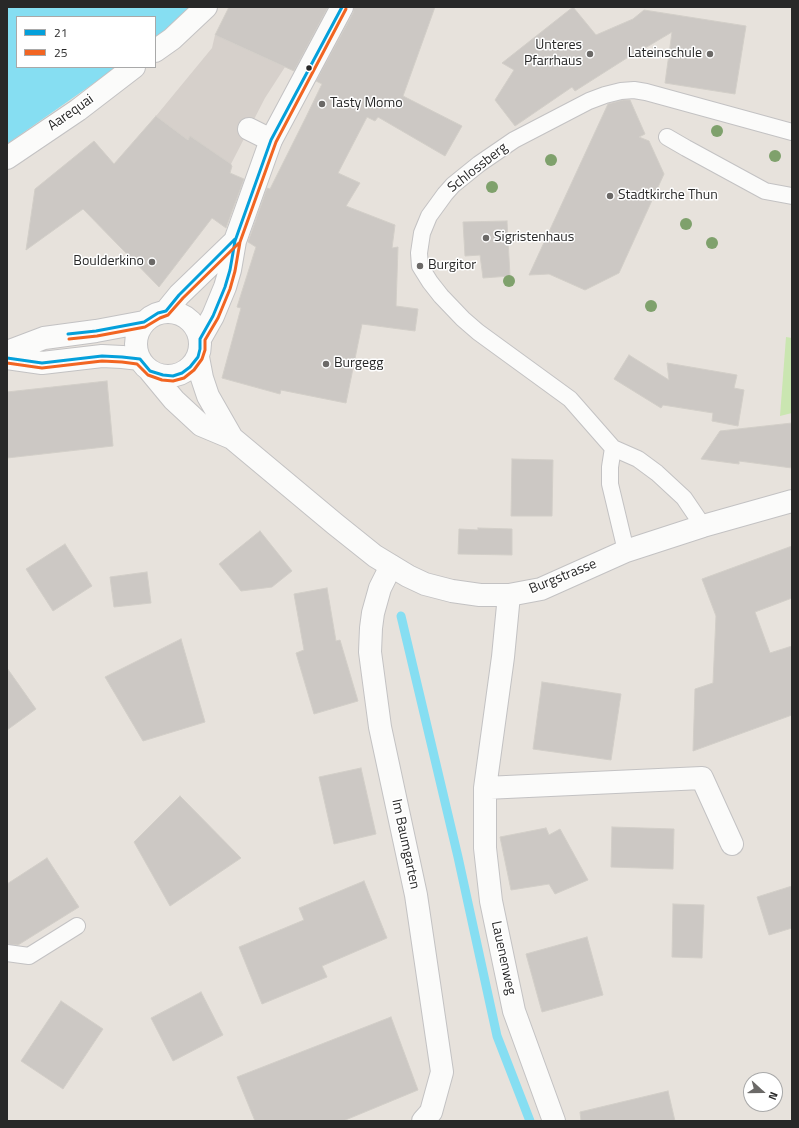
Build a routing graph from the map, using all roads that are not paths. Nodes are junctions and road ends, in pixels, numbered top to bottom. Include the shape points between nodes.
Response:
1 (206, 7) edge
2 (342, 7) edge
3 (156, 50) edge
4 (133, 68) edge
5 (249, 129) dead end
6 (792, 132) edge
7 (668, 137) dead end
8 (271, 140) junction
9 (7, 158) edge
10 (792, 196) edge
11 (235, 240) junction
12 (166, 311) junction
13 (144, 322) junction
14 (199, 348) junction
15 (7, 352) edge
16 (7, 358) edge
17 (145, 365) junction
18 (232, 438) junction
19 (613, 448) junction
20 (792, 501) edge
21 (703, 526) junction
22 (626, 551) junction
23 (391, 566) junction
24 (509, 595) junction
25 (486, 788) junction
26 (732, 844) dead end
27 (77, 926) dead end
28 (7, 953) edge
29 (423, 1121) edge
30 (554, 1121) edge

1 - 3 main road
2 - 8 main road
4 - 9 main road, Aarequai via 78,110
5 - 8 main road
6 - 19 lane, Schlossberg via 646,92 621,91 590,101 514,140 453,186 429,216 422,234 420,266 437,291 478,332 570,399
7 - 10 lane via 765,191
8 - 11 main road
11 - 12 main road
11 - 14 main road via 225,287
12 - 13 main road
12 - 14 main road via 180,313 189,319 196,328
13 - 15 main road via 44,338
13 - 17 main road via 137,336 137,344
14 - 17 main road via 190,367 173,376 163,375
14 - 18 main road, Burgstrasse via 202,378 208,396
16 - 17 main road via 42,363 102,356 122,357
17 - 18 main road, Burgstrasse via 174,400 201,425
18 - 23 main road, Burgstrasse via 353,539
19 - 21 lane, Schlossberg via 638,459 658,474 684,498
19 - 22 lane via 610,484
20 - 21 main road, Burgstrasse
21 - 22 main road, Burgstrasse
22 - 24 main road, Burgstrasse via 540,589
23 - 24 main road, Burgstrasse via 425,584 452,591 480,595
23 - 29 main road, Im Baumgarten via 380,588 373,613 370,652 380,727 416,895 442,1072 431,1112
24 - 25 main road, Lauenenweg
25 - 26 main road via 702,778
25 - 30 main road, Lauenenweg via 485,848 491,901 514,1011
27 - 28 lane via 29,956

